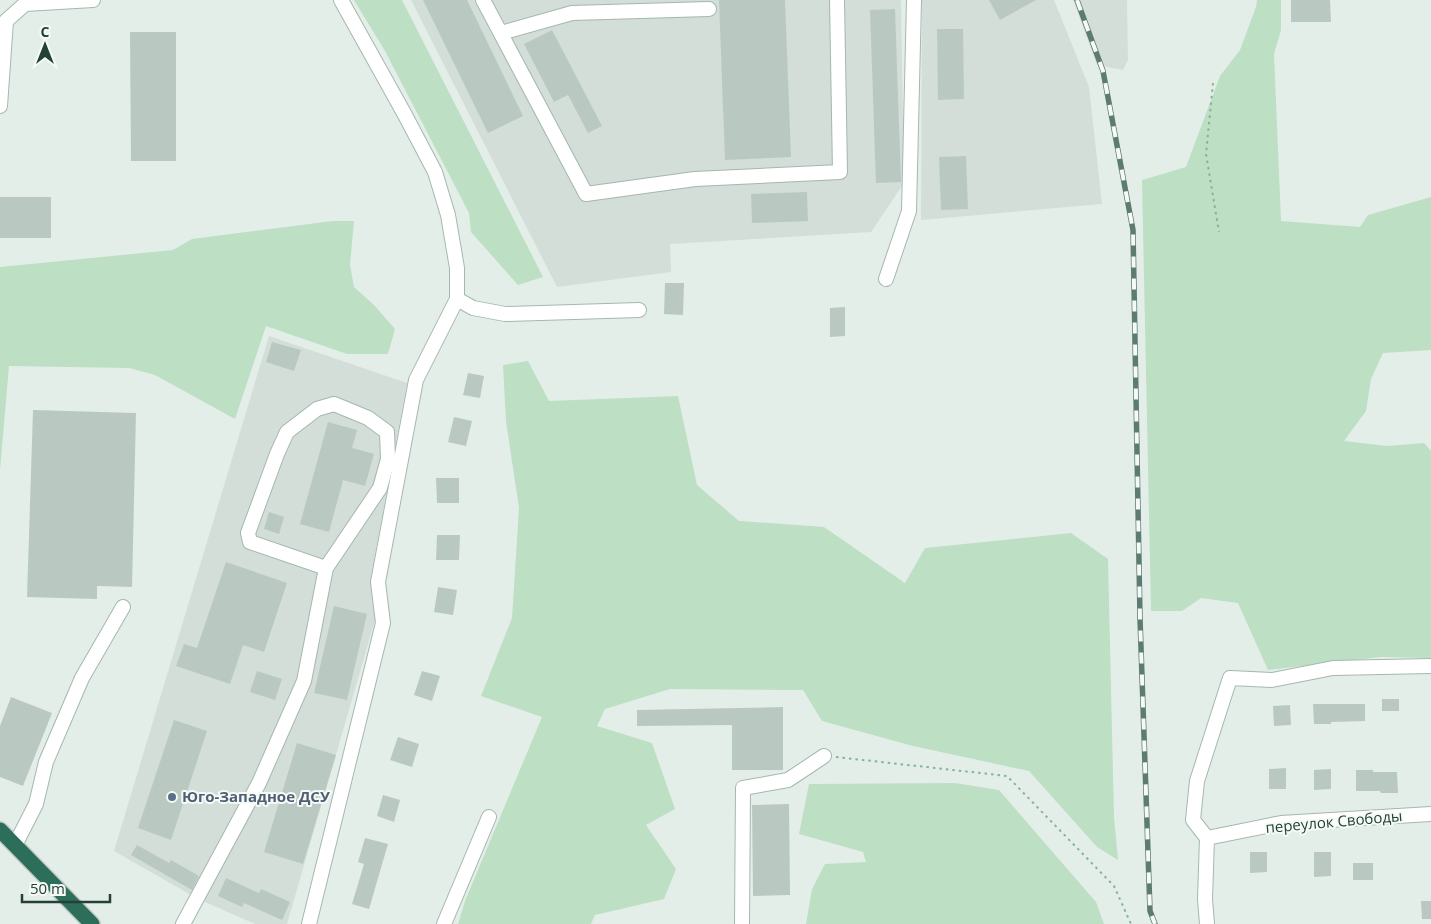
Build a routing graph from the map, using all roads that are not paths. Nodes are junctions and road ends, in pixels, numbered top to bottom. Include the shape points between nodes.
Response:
1 (93, 0) edge
2 (341, 0) edge
3 (483, 0) edge
4 (837, 0) edge
5 (914, 0) edge
6 (709, 9) dead end
7 (501, 33) junction
8 (0, 106) edge
9 (886, 279) dead end
10 (457, 299) junction
11 (639, 310) dead end
12 (326, 568) junction
13 (122, 607) dead end
14 (1431, 666) edge
15 (824, 756) road end
16 (1431, 814) edge
17 (489, 817) dead end
18 (0, 830) edge
19 (1207, 838) junction
20 (15, 845) junction
21 (92, 924) edge
22 (183, 924) edge
23 (309, 924) edge
24 (444, 924) edge
25 (742, 924) edge
26 (1207, 924) edge

1 - 8 street via 25,4 6,21
2 - 10 street via 435,172 448,215 457,268
3 - 7 street
4 - 7 street via 840,172 695,179 586,194
5 - 9 street via 909,211
6 - 7 street via 572,13
10 - 11 street via 474,308 505,314
10 - 23 street via 416,380 378,582 383,623
12 - 12 street via 250,542 248,533 287,432 317,409 334,404 368,418 387,432 388,459 380,488
12 - 22 street via 304,681 258,783
13 - 20 street via 82,678 46,762 36,804
14 - 19 street via 1332,668 1272,680 1230,678 1197,781 1193,820
15 - 25 street via 788,780 743,788
16 - 19 street, переулок Свободы via 1281,823
17 - 24 street
18 - 20 highway
19 - 26 street
20 - 21 highway

